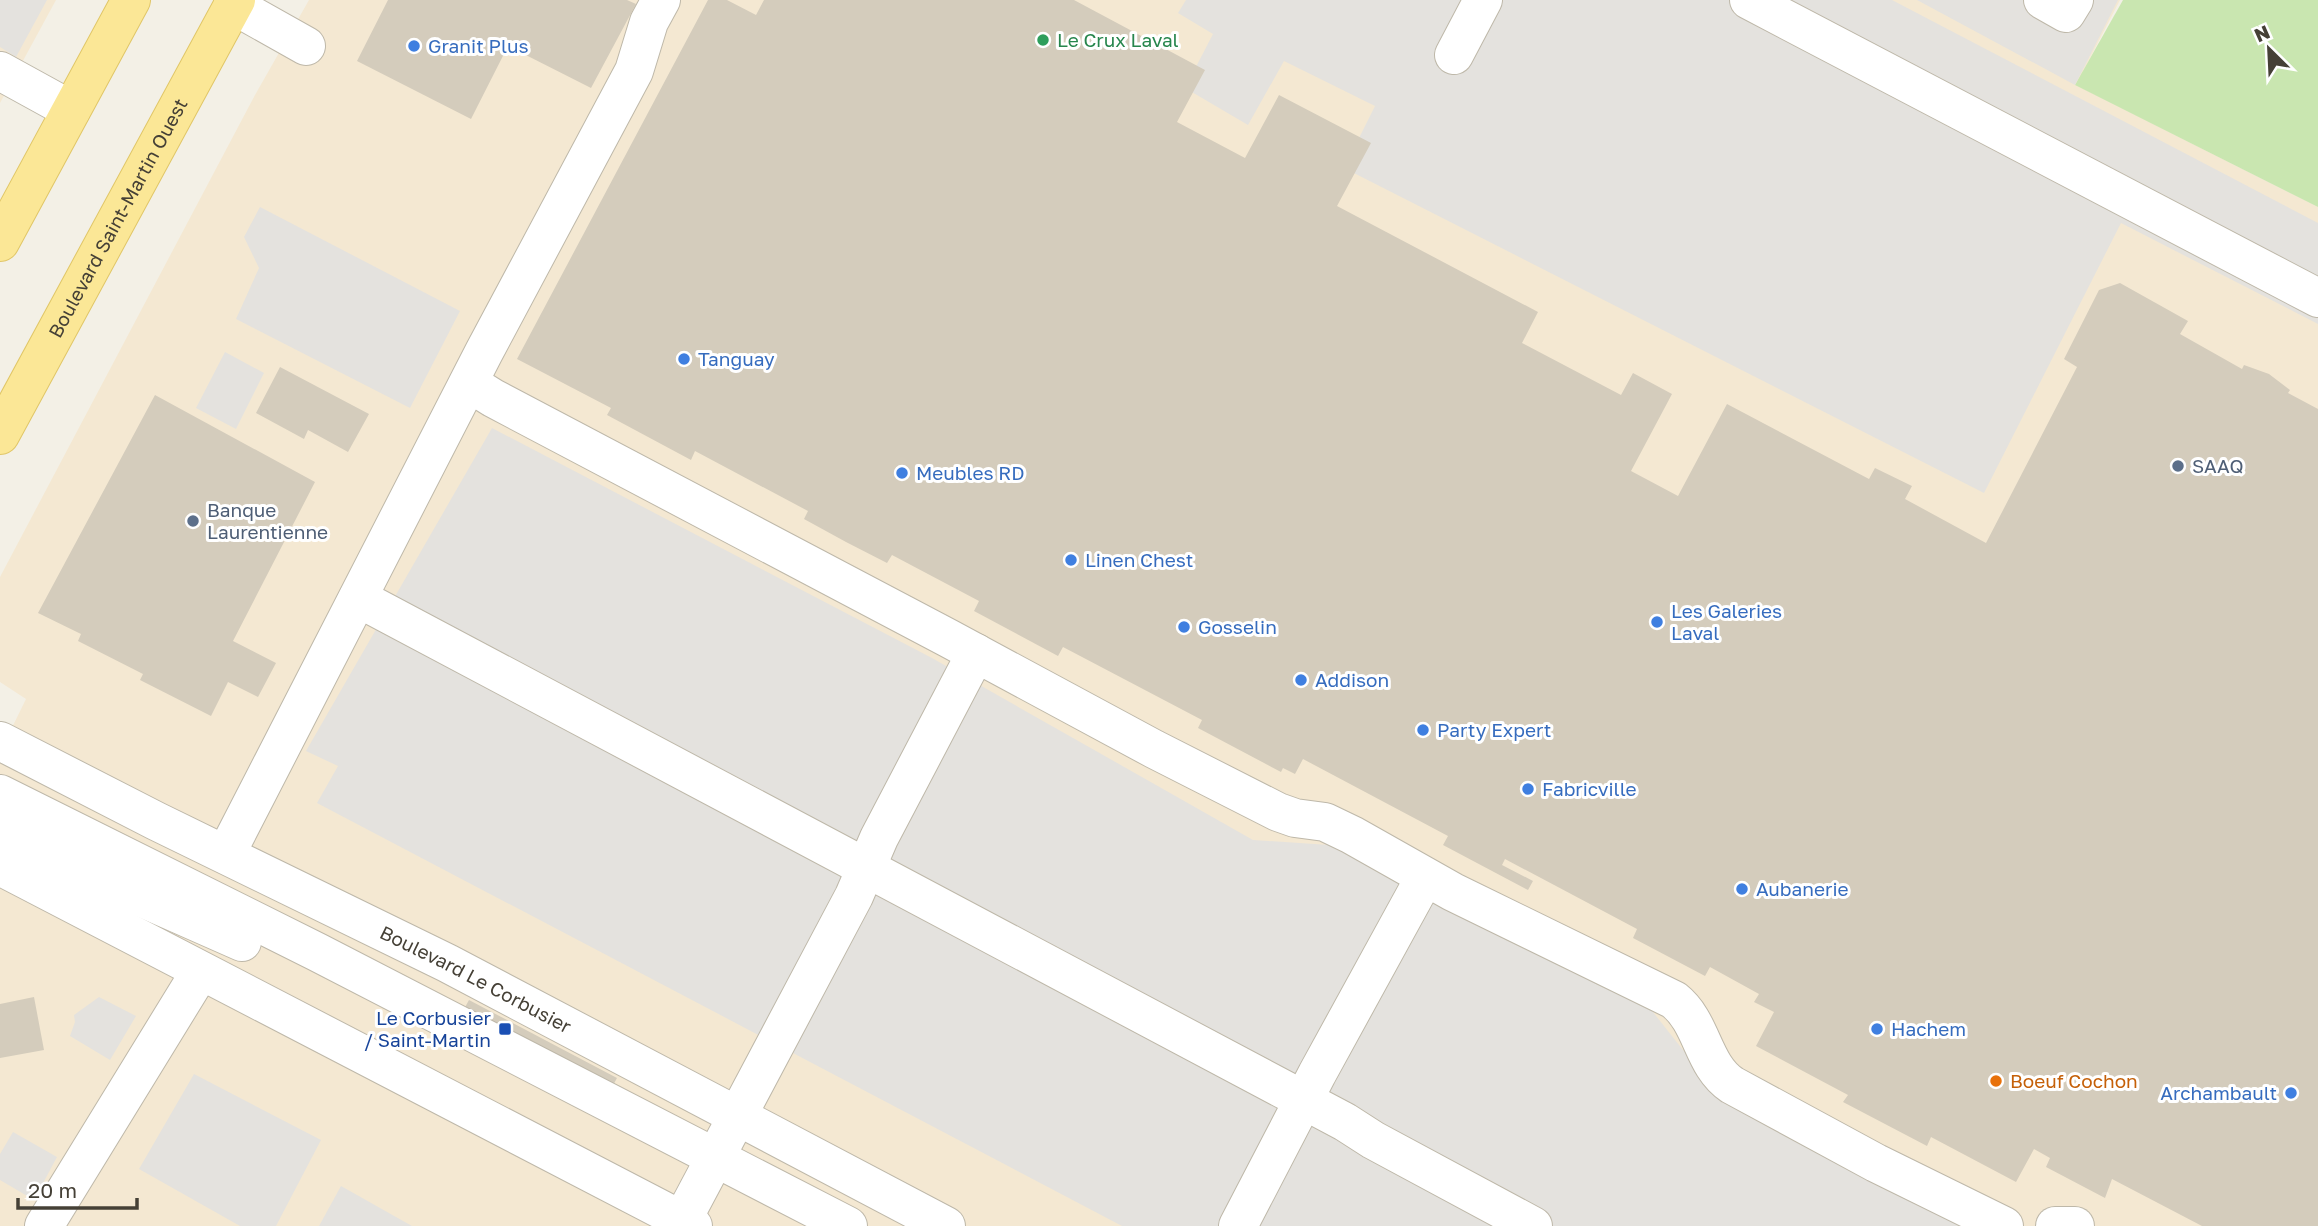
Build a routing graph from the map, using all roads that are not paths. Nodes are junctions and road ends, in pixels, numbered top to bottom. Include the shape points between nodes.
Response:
1 (131, 0) edge
2 (661, 0) edge
3 (1483, 0) edge
4 (1749, 0) edge
5 (2043, 0) edge
6 (2074, 0) edge
7 (234, 3) edge
8 (306, 46) dead end
9 (1454, 55) dead end
10 (0, 71) edge
11 (71, 110) junction
12 (0, 242) edge
13 (2318, 298) edge
14 (469, 383) junction
15 (0, 435) edge
16 (358, 598) junction
17 (976, 653) junction
18 (0, 741) edge
19 (0, 794) edge
20 (0, 828) edge
21 (226, 854) junction
22 (0, 866) edge
23 (867, 868) junction
24 (1425, 877) junction
25 (200, 972) junction
26 (1303, 1101) junction
27 (738, 1117) junction
28 (711, 1167) junction
29 (685, 1224) edge
30 (44, 1226) edge
31 (801, 1226) edge
32 (848, 1226) edge
33 (946, 1226) edge
34 (1238, 1226) edge
35 (1532, 1226) edge
36 (2004, 1226) edge
37 (2055, 1226) edge
38 (2075, 1226) edge

1 - 11 main road
2 - 14 street via 634,71
3 - 9 street
4 - 13 street
5 - 6 street via 2066,13
7 - 8 street
7 - 15 main road, Boulevard Saint-Martin Ouest
10 - 11 street
11 - 12 main road
14 - 16 street
14 - 17 street
16 - 21 street
16 - 23 street
17 - 23 street
17 - 24 street via 1251,799 1295,818 1325,822
18 - 21 street, Boulevard Le Corbusier
19 - 28 street via 317,952
20 - 28 street via 79,870 304,970
21 - 27 street, Boulevard Le Corbusier via 447,963
22 - 25 street
23 - 26 street
23 - 27 street
24 - 26 street
24 - 36 street via 1674,1000 1690,1017 1716,1072 1732,1086
25 - 29 street
25 - 30 street
26 - 34 street
26 - 35 street
27 - 28 street
27 - 33 street, Boulevard Le Corbusier
28 - 29 street
28 - 31 street
28 - 32 street
37 - 38 street

